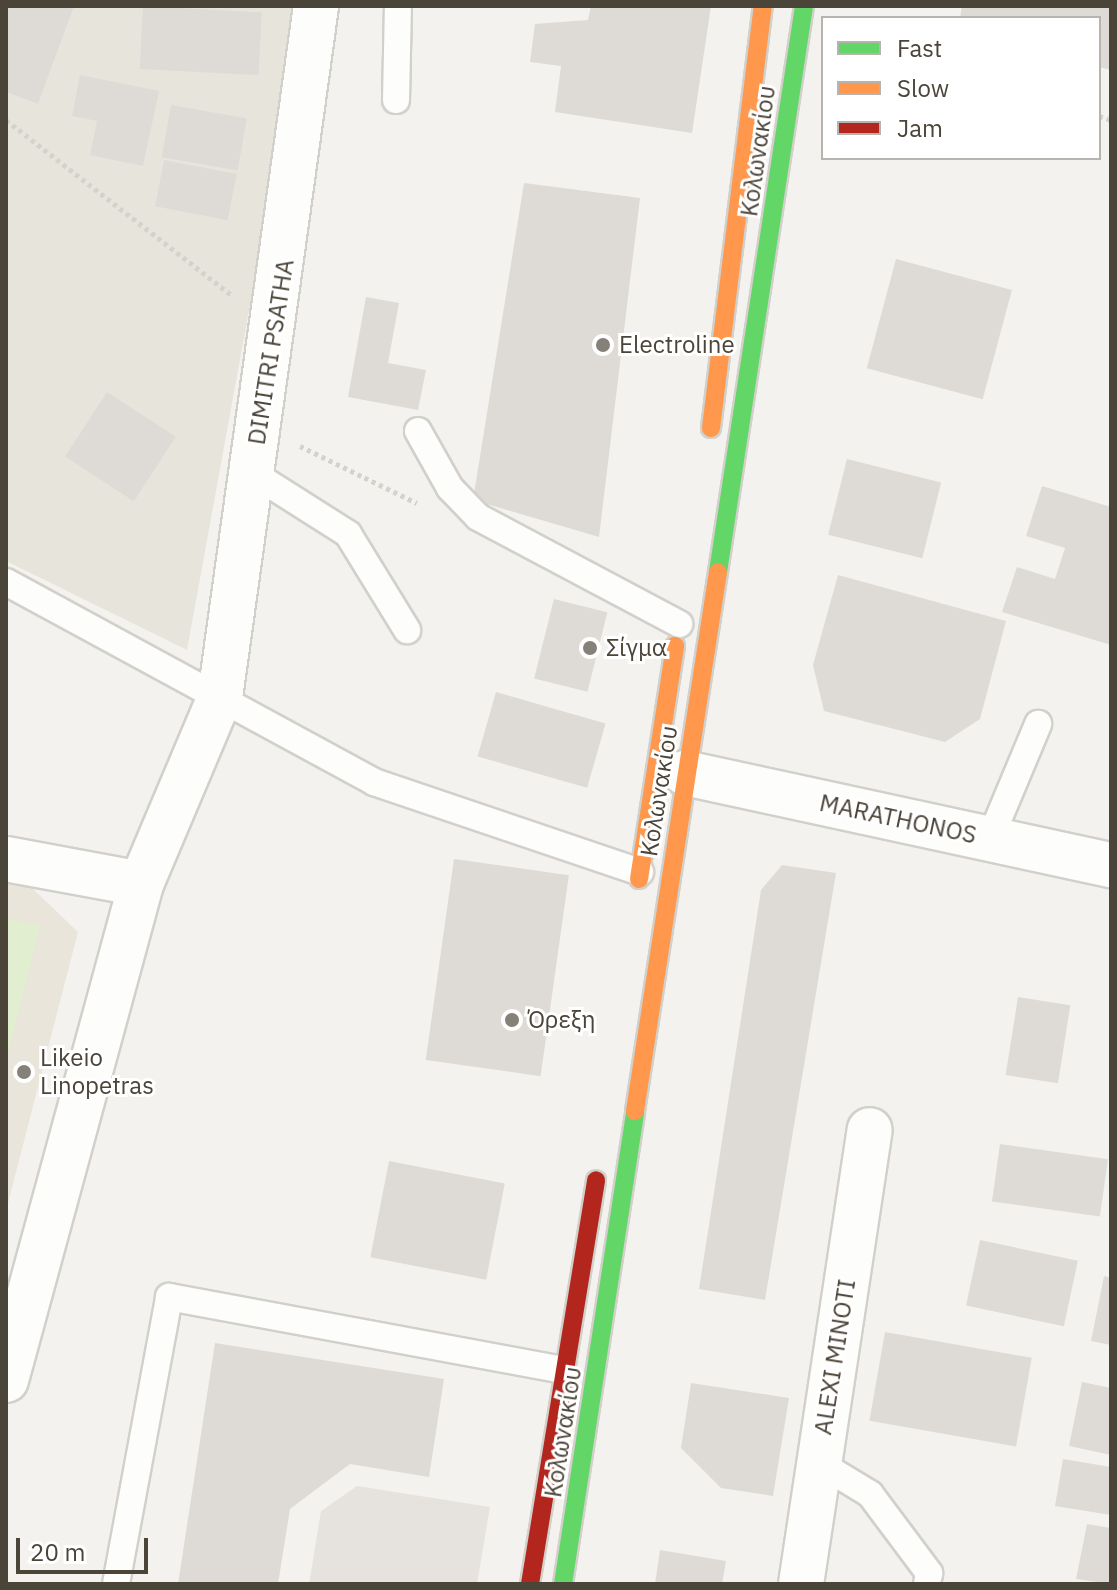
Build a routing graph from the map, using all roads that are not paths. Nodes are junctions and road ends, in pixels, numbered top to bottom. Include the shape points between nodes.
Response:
1 (316, 6) edge
2 (398, 6) edge
3 (763, 6) edge
4 (804, 6) edge
5 (396, 100) dead end
6 (418, 431) dead end
7 (710, 442) dead end
8 (252, 473) junction
9 (6, 582) edge
10 (684, 594) dead end
11 (679, 624) junction
12 (407, 630) dead end
13 (220, 697) junction
14 (1038, 724) dead end
15 (685, 773) junction
16 (990, 839) junction
17 (6, 859) edge
18 (1111, 865) edge
19 (640, 872) junction
20 (141, 884) junction
21 (636, 902) dead end
22 (870, 1130) dead end
23 (600, 1157) dead end
24 (561, 1370) junction
25 (6, 1380) edge
26 (819, 1463) junction
27 (116, 1584) edge
28 (530, 1584) edge
29 (563, 1584) edge
30 (801, 1584) edge
31 (927, 1584) edge

1 - 8 street, DIMITRI PSATHA
2 - 5 lane
3 - 7 main road, Κολωνακίου
4 - 15 main road, Κολωνακίου
6 - 11 lane via 450,488 478,517
8 - 12 lane via 348,534
8 - 13 street, DIMITRI PSATHA
9 - 13 lane
10 - 11 main road, Κολωνακίου
11 - 19 main road, Κολωνακίου
13 - 19 lane via 374,782
13 - 20 street, DIMITRI PSATHA
14 - 16 lane
15 - 16 street, MARATHONOS
15 - 29 main road, Κολωνακίου
16 - 18 street, MARATHONOS
17 - 20 street
19 - 21 main road, Κολωνακίου
20 - 25 street, DIMITRI PSATHA
22 - 26 street, ALEXI MINOTI
23 - 24 main road, Κολωνακίου
24 - 27 lane via 169,1297
24 - 28 main road, Κολωνακίου
26 - 30 street, ALEXI MINOTI
26 - 31 lane via 870,1494 929,1573

